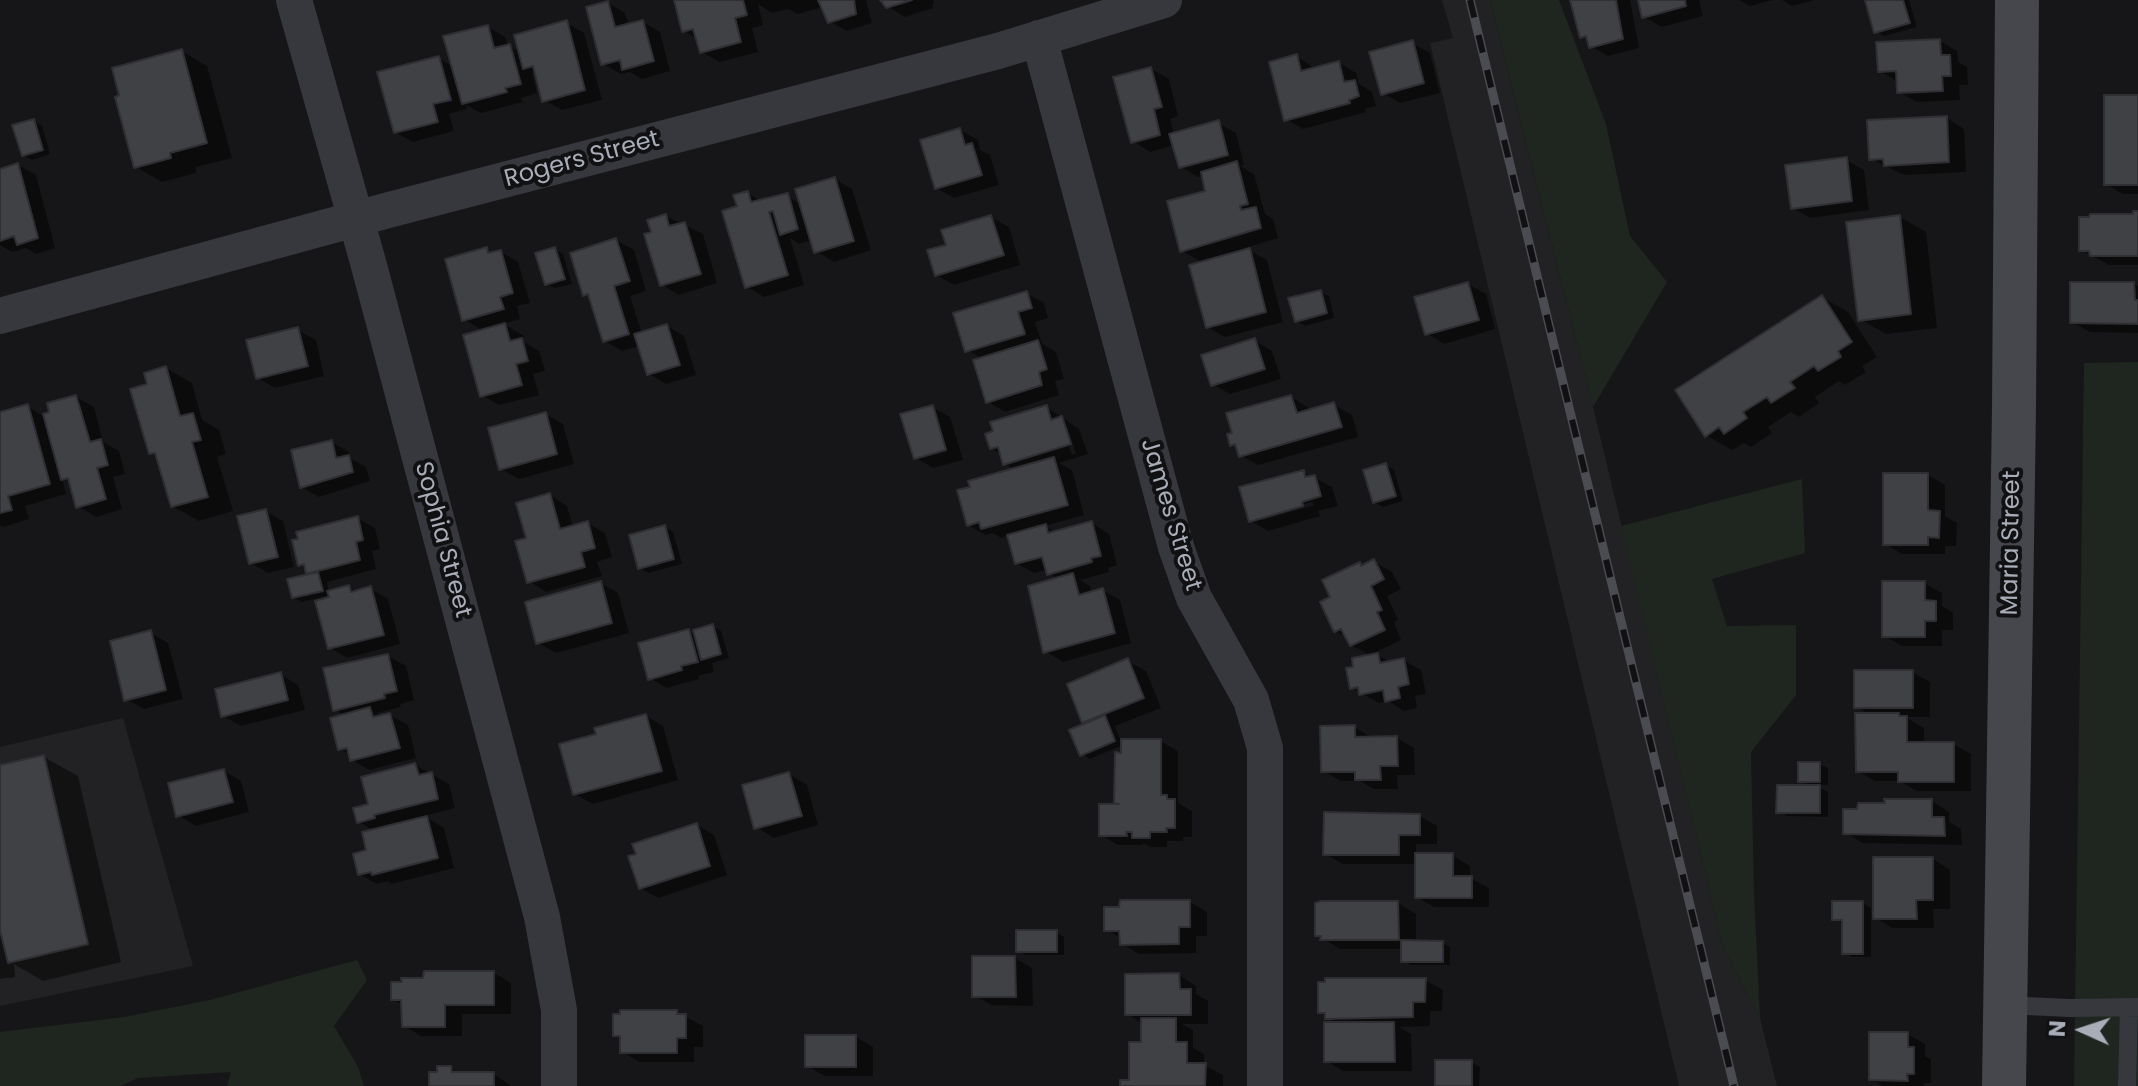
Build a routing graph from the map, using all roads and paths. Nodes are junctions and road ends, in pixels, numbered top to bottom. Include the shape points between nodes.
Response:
1 (294, 0) edge
2 (1164, 0) edge
3 (2017, 0) edge
4 (1039, 38) junction
5 (356, 219) junction
6 (0, 316) edge
7 (2005, 1005) junction
8 (2134, 1007) edge
9 (559, 1086) edge
10 (1265, 1086) edge
11 (2004, 1086) edge
12 (2127, 1086) edge

1 - 5 street, Sophia Street
2 - 4 street, Rogers Street
3 - 7 street, Maria Street
4 - 5 street, Rogers Street
4 - 10 street, James Street via 1176,547 1194,598 1251,700 1265,748
5 - 6 street, Rogers Street
5 - 9 street, Sophia Street via 542,917 559,1010
7 - 8 lane
7 - 11 street, Maria Street
8 - 12 lane

